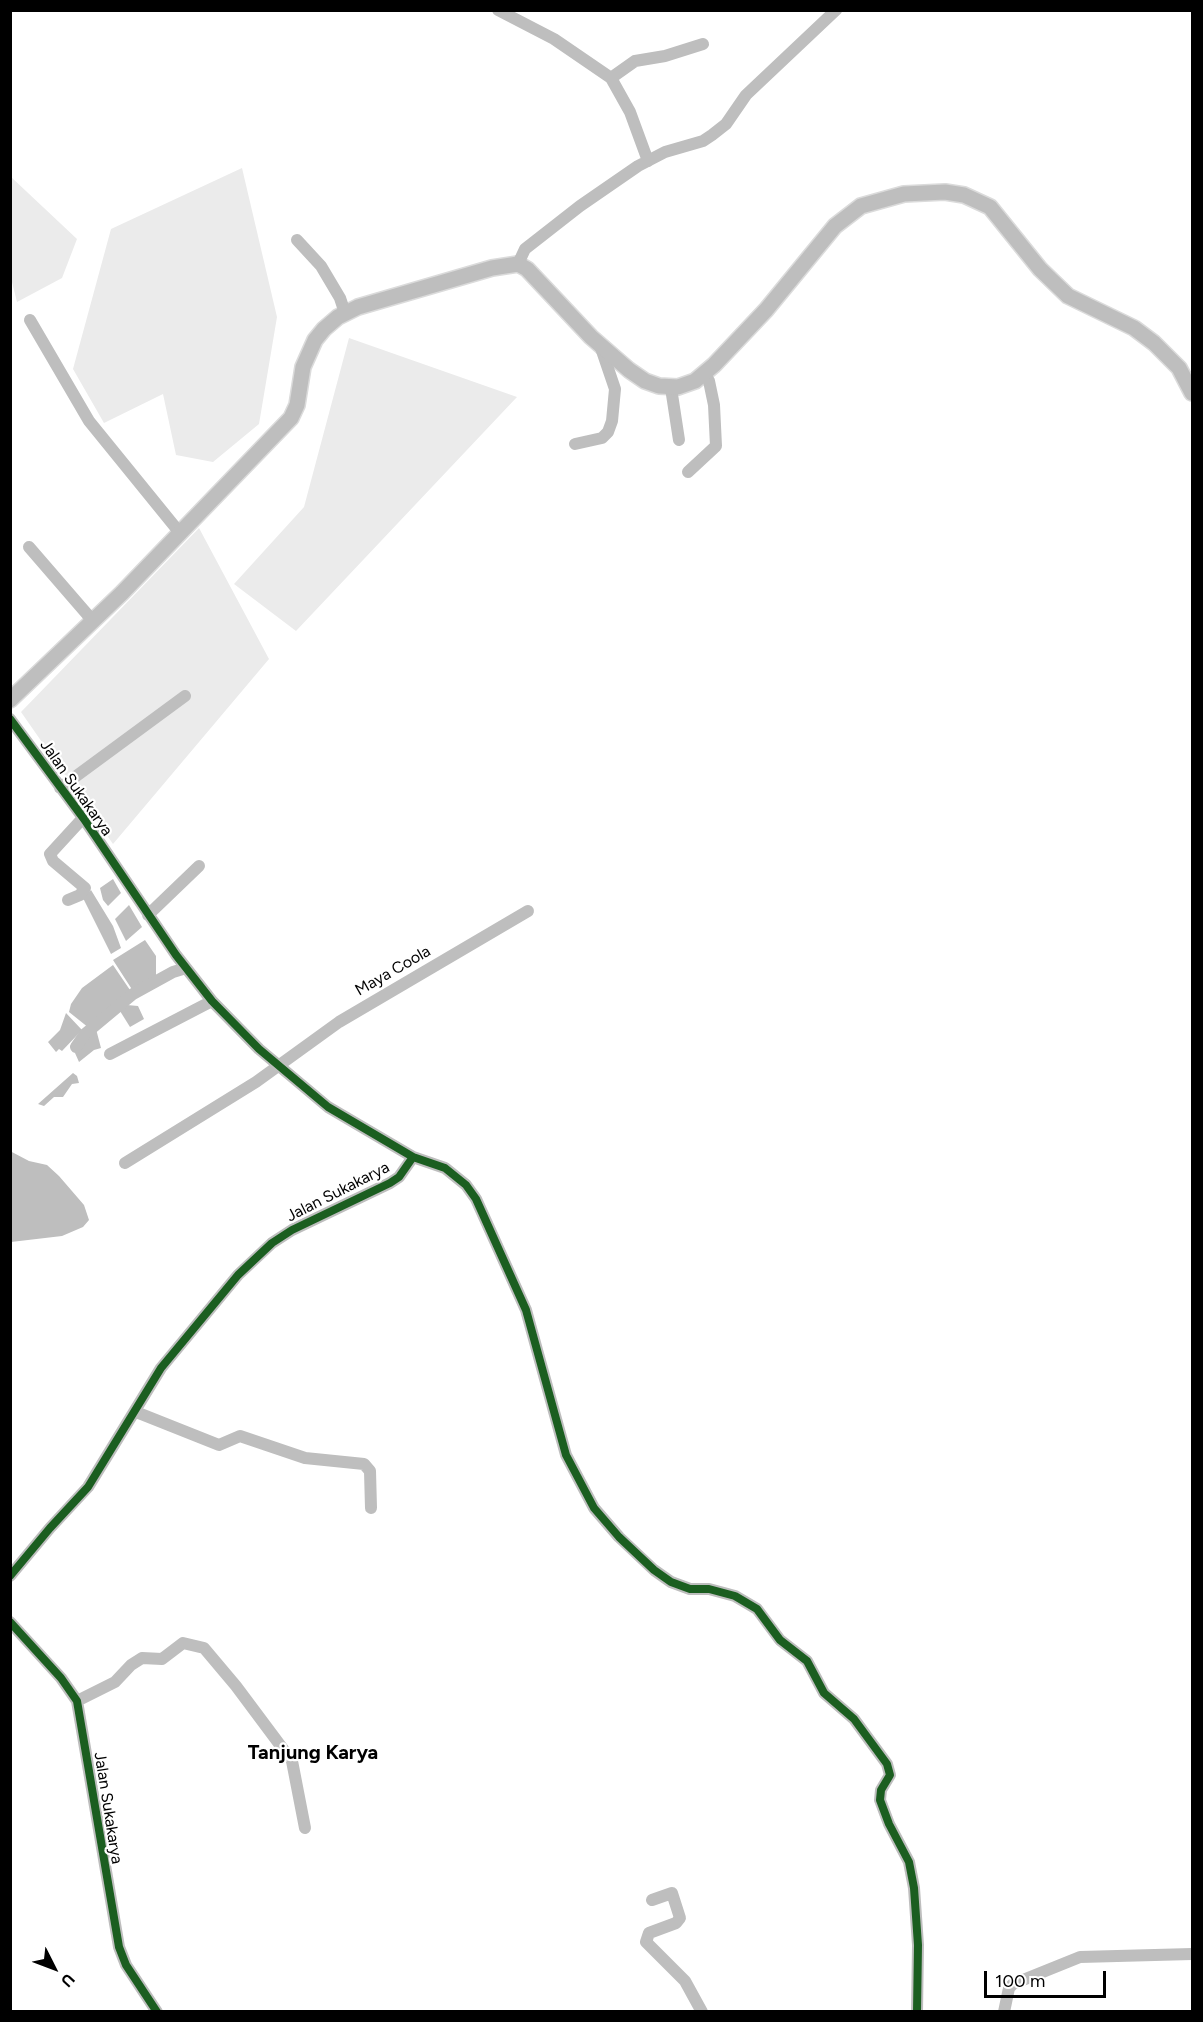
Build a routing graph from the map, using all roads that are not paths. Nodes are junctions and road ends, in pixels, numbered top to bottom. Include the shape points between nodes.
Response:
1 (498, 10) edge
2 (836, 10) edge
3 (703, 44) dead end
4 (611, 78) junction
5 (648, 161) junction
6 (297, 240) dead end
7 (518, 264) junction
8 (345, 313) junction
9 (30, 320) dead end
10 (600, 345) junction
11 (704, 374) junction
12 (671, 388) junction
13 (1192, 393) edge
14 (679, 440) dead end
15 (575, 444) dead end
16 (688, 472) dead end
17 (180, 533) junction
18 (28, 548) dead end
19 (93, 621) junction
20 (185, 696) dead end
21 (10, 700) edge
22 (10, 720) edge
23 (60, 788) junction
24 (83, 818) junction
25 (199, 866) dead end
26 (68, 900) dead end
27 (528, 911) dead end
28 (148, 915) junction
29 (186, 968) junction
30 (212, 1001) junction
31 (76, 1047) dead end
32 (110, 1054) dead end
33 (279, 1066) junction
34 (413, 1157) junction
35 (125, 1163) dead end
36 (136, 1412) junction
37 (371, 1508) dead end
38 (10, 1576) edge
39 (10, 1622) edge
40 (77, 1701) junction
41 (305, 1828) dead end
42 (652, 1900) dead end
43 (1192, 1954) edge
44 (157, 2012) edge
45 (702, 2012) edge
46 (917, 2012) edge
47 (1004, 2012) edge

1 - 4 street via 554,39
2 - 5 street via 746,95 726,124 712,135
3 - 4 street via 635,61
4 - 5 street via 630,112
5 - 7 street via 525,249
6 - 8 street via 321,266
7 - 8 main road via 414,289
7 - 10 main road via 536,277
8 - 17 main road via 315,340 303,367 291,418
9 - 17 street via 89,421
10 - 12 main road via 645,381
10 - 15 street via 615,389 612,421 602,438
11 - 12 main road
11 - 13 main road via 850,214 883,198 945,192 964,195 990,207 1040,269 1068,296 1134,328 1154,343 1179,369
11 - 16 street via 714,405 716,446
12 - 14 street
17 - 19 main road
18 - 19 street
19 - 21 main road
20 - 23 street
22 - 23 street, Jalan Sukakarya
23 - 24 street, Jalan Sukakarya
24 - 26 street via 50,854 85,888 80,896
24 - 28 street, Jalan Sukakarya
25 - 28 street
27 - 33 street, Maya Coola via 339,1022
28 - 29 street, Jalan Sukakarya
29 - 30 street, Jalan Sukakarya
29 - 31 street via 133,994 85,1034
30 - 32 street
30 - 33 street, Jalan Sukakarya
33 - 34 street, Jalan Sukakarya via 328,1107
33 - 35 street, Maya Coola
34 - 36 street, Jalan Sukakarya via 390,1183 302,1225 256,1257 173,1352
34 - 46 street via 445,1168 476,1199 526,1310 566,1455 594,1508 619,1537 671,1582 735,1596 757,1609 780,1640 803,1656 824,1693 854,1719 887,1764 890,1775 880,1800 909,1862 914,1888
36 - 37 street via 219,1445 240,1436 305,1458 364,1464 370,1471
36 - 38 street, Jalan Sukakarya via 88,1487
39 - 40 street, Jalan Sukakarya
40 - 41 street via 115,1682 142,1658 162,1659 183,1643 204,1648 292,1761
40 - 44 street, Jalan Sukakarya via 119,1947 126,1965
42 - 45 street via 672,1893 680,1918 649,1933 646,1942 685,1981
43 - 47 street via 1080,1957 1013,1984

